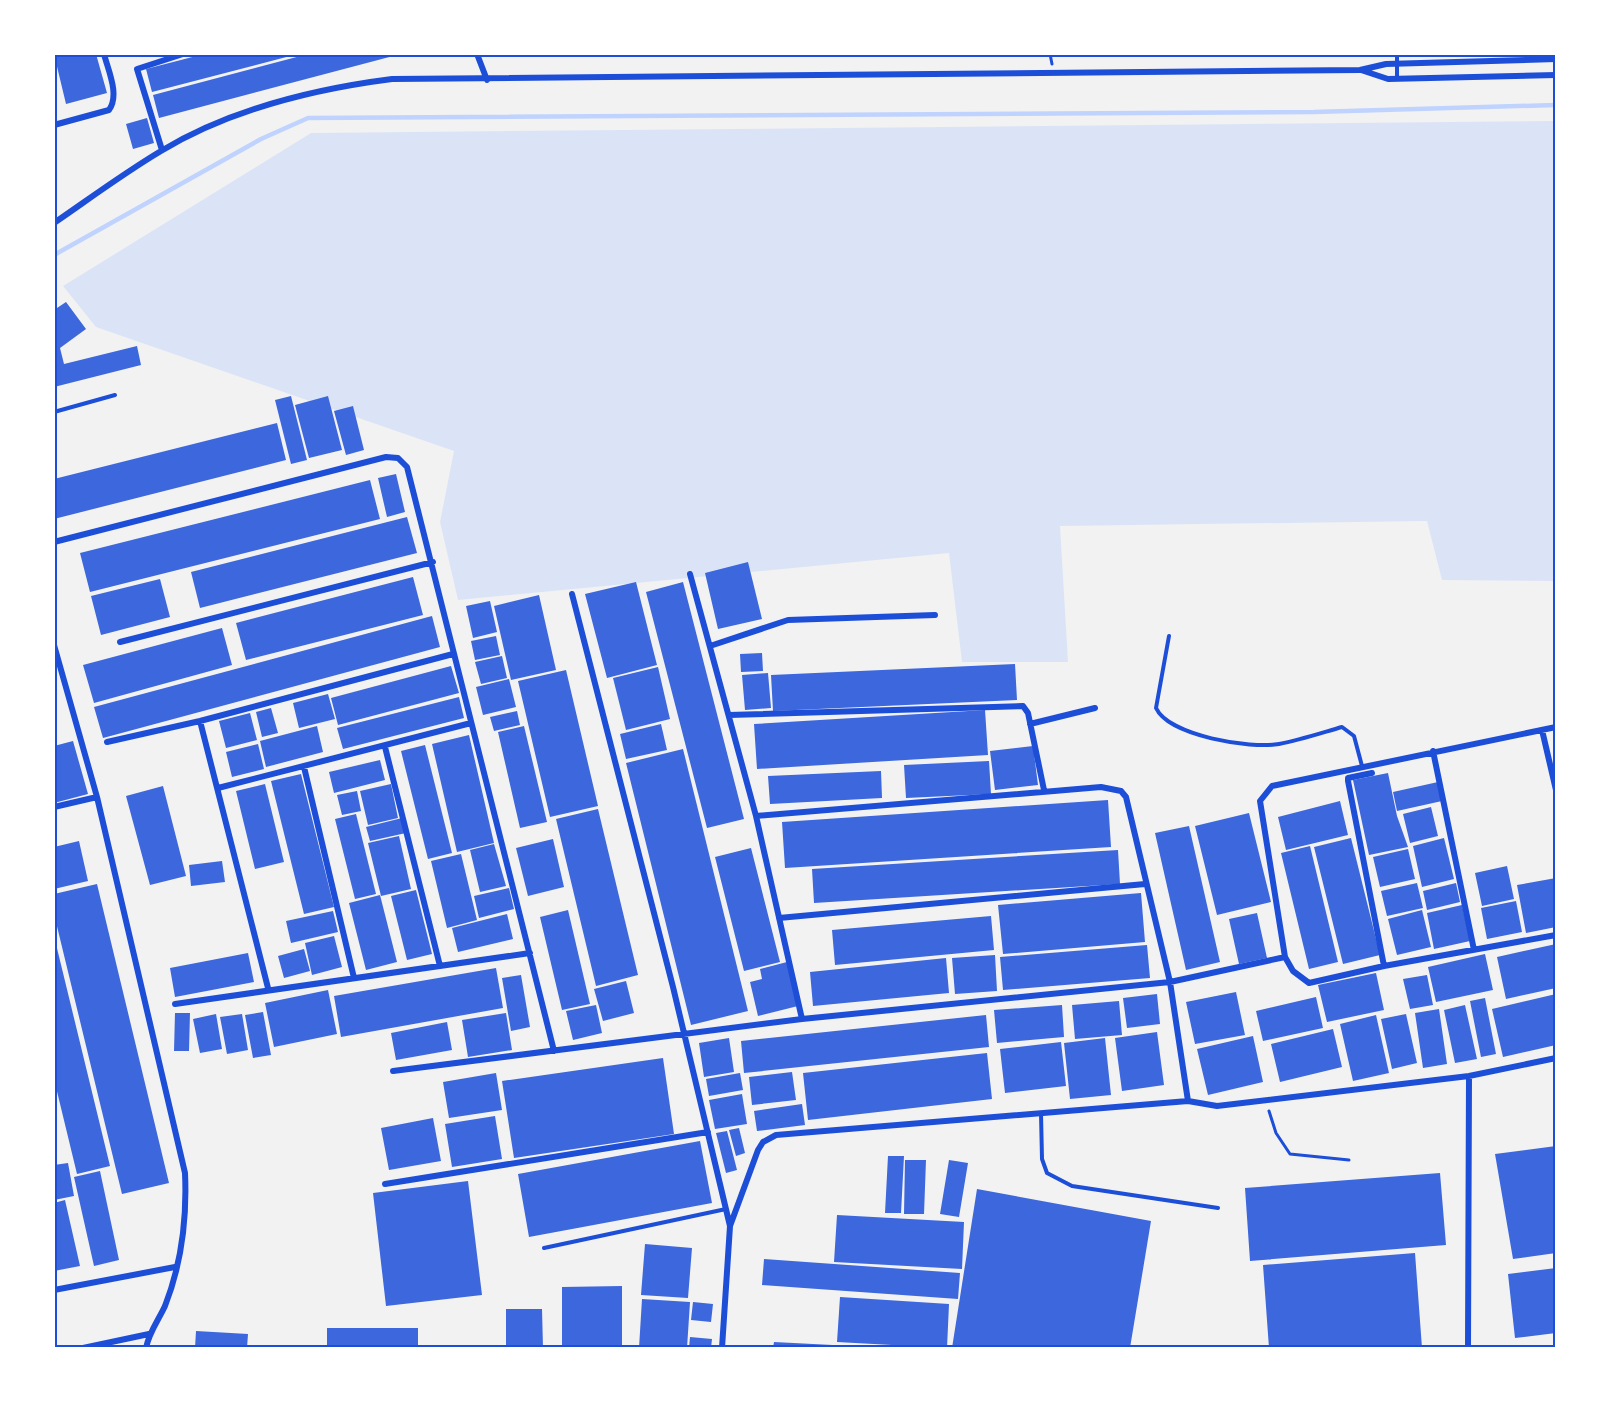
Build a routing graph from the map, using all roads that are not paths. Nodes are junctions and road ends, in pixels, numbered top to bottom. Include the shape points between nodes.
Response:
1 (104, 54) edge
2 (183, 54) edge
3 (477, 54) edge
4 (1397, 54) edge
5 (1556, 59) edge
6 (1398, 63) junction
7 (1360, 70) junction
8 (1556, 75) edge
9 (487, 80) junction
10 (1397, 80) junction
11 (54, 125) edge
12 (162, 150) junction
13 (54, 223) edge
14 (115, 395) dead end
15 (54, 412) edge
16 (54, 542) edge
17 (433, 562) junction
18 (690, 574) dead end
19 (572, 594) dead end
20 (935, 615) dead end
21 (1169, 636) dead end
22 (120, 642) dead end
23 (54, 645) edge
24 (710, 646) junction
25 (453, 654) junction
26 (1095, 708) dead end
27 (729, 715) junction
28 (200, 721) junction
29 (471, 723) junction
30 (1030, 724) junction
31 (1556, 727) edge
32 (1542, 730) junction
33 (107, 742) dead end
34 (385, 747) junction
35 (1433, 751) junction
36 (1362, 766) junction
37 (304, 767) junction
38 (1372, 773) dead end
39 (218, 788) junction
40 (1044, 790) junction
41 (1556, 790) edge
42 (98, 797) junction
43 (54, 807) edge
44 (756, 816) junction
45 (1145, 884) junction
46 (779, 918) junction
47 (1556, 936) edge
48 (1474, 950) junction
49 (530, 953) junction
50 (1286, 957) junction
51 (440, 966) junction
52 (1384, 966) junction
53 (354, 978) junction
54 (1170, 982) junction
55 (268, 988) junction
56 (175, 1004) dead end
57 (802, 1019) junction
58 (685, 1034) junction
59 (554, 1051) junction
60 (1556, 1058) edge
61 (393, 1071) dead end
62 (1469, 1076) junction
63 (1188, 1101) junction
64 (1041, 1114) junction
65 (708, 1132) junction
66 (385, 1184) dead end
67 (1218, 1208) dead end
68 (727, 1209) junction
69 (730, 1226) junction
70 (544, 1248) dead end
71 (175, 1267) junction
72 (54, 1290) edge
73 (149, 1334) junction
74 (82, 1348) edge
75 (146, 1348) edge
76 (722, 1348) edge
77 (1468, 1348) edge

1 - 11 street via 114,96 110,110
2 - 12 street via 137,69
3 - 9 street
4 - 6 lane
5 - 6 street
6 - 7 street
6 - 10 lane
7 - 9 street
7 - 10 street
8 - 10 street
9 - 12 street via 392,79 340,86 228,119
12 - 13 street
14 - 15 lane
16 - 17 street via 386,457 398,458 407,466
17 - 22 street
17 - 25 street
18 - 24 street
19 - 58 street
20 - 24 street via 788,620
21 - 36 lane via 1156,708 1167,722 1235,743 1277,744 1341,728 1354,736
23 - 42 street
24 - 27 street
25 - 28 street
25 - 29 street
26 - 30 street
27 - 30 street via 1017,705 1028,713
27 - 44 street
28 - 33 street
28 - 39 street
29 - 34 street
29 - 49 street
30 - 40 street
31 - 32 street
32 - 35 street
32 - 41 street
34 - 37 street
34 - 51 street
35 - 36 street
35 - 48 street
36 - 50 street via 1272,786 1260,801
37 - 39 street
37 - 53 street
38 - 52 street via 1348,781
39 - 55 street
40 - 44 street
40 - 45 street via 1101,787 1121,791 1126,798
42 - 43 street
42 - 71 street via 185,1173 187,1206
44 - 46 street
45 - 46 street
45 - 54 street
46 - 57 street
47 - 48 street
48 - 52 street
49 - 51 street
49 - 59 street
50 - 52 street via 1293,971 1309,983
50 - 54 street
51 - 53 street
53 - 55 street
54 - 57 street
54 - 63 street
55 - 56 street
57 - 58 street
58 - 59 street
58 - 65 street
59 - 61 street
60 - 62 street
62 - 63 street via 1217,1106
62 - 77 street
63 - 64 street
64 - 67 lane via 1042,1159 1047,1173 1072,1186
64 - 69 street via 776,1136 758,1149
65 - 66 street
65 - 68 street
68 - 69 street
68 - 70 lane
69 - 76 street
71 - 72 street
71 - 73 street via 165,1304
73 - 74 street
73 - 75 street

